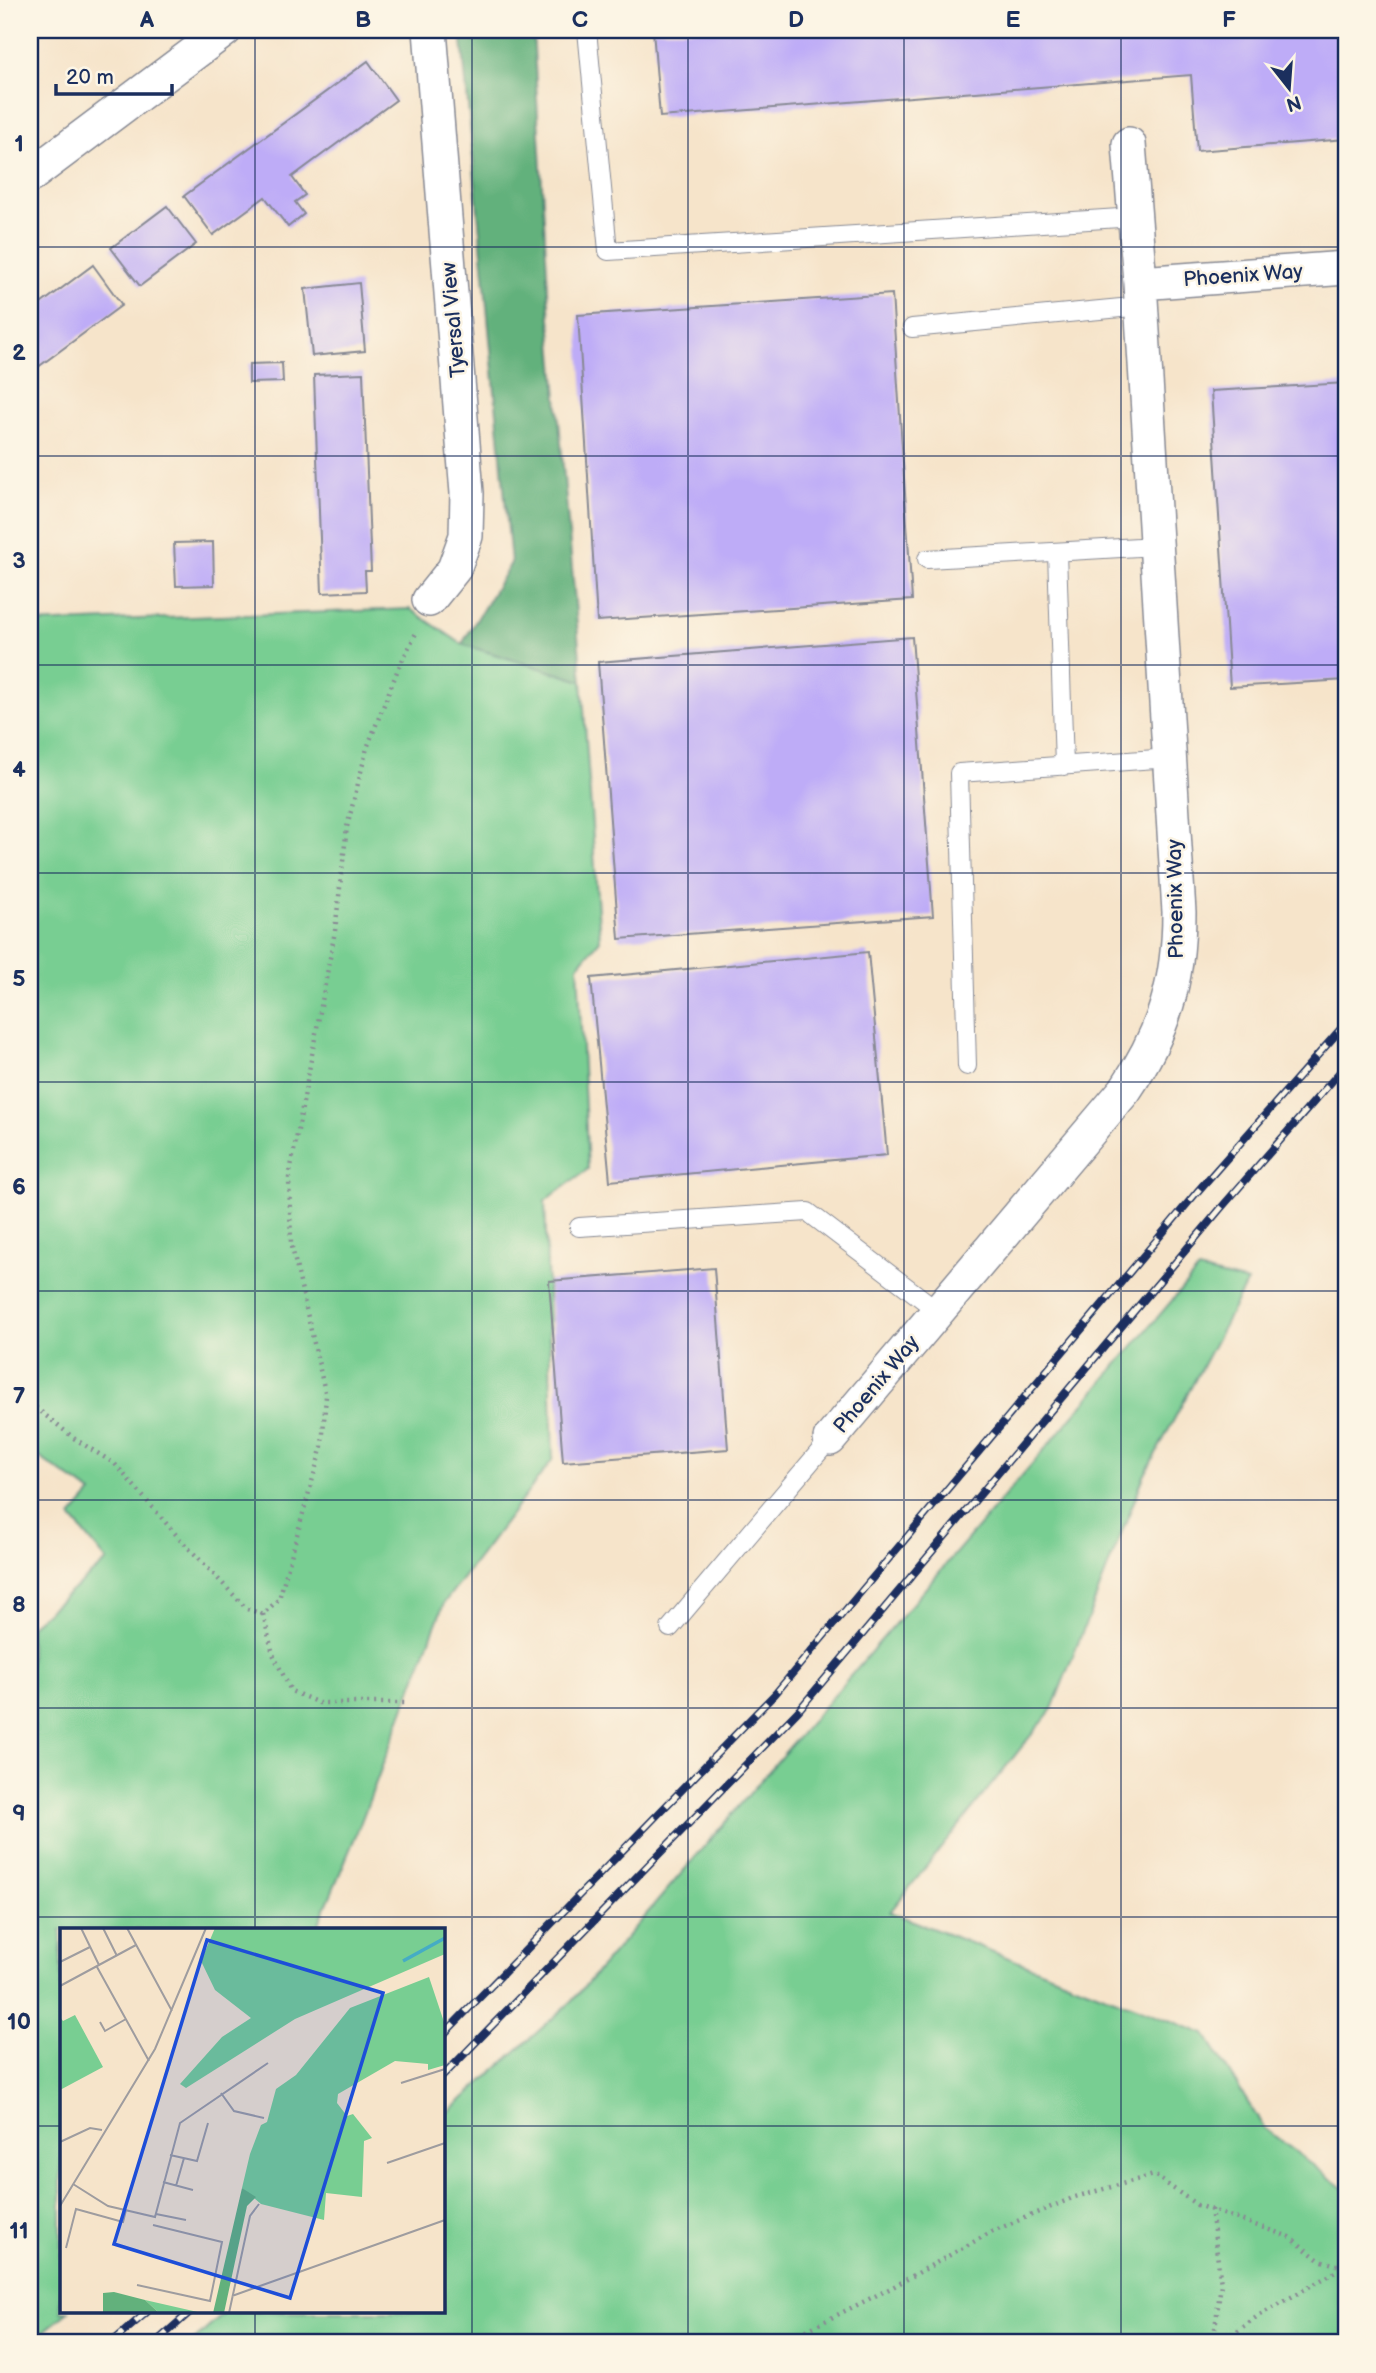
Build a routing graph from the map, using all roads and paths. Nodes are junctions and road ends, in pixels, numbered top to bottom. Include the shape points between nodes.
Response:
1 (225, 30) edge
2 (430, 30) edge
3 (587, 30) edge
4 (1129, 144) dead end
5 (30, 176) edge
6 (1135, 217) junction
7 (1346, 268) edge
8 (1141, 294) junction
9 (912, 328) dead end
10 (1156, 546) junction
11 (1057, 552) junction
12 (927, 559) dead end
13 (429, 600) joint
14 (1170, 758) junction
15 (1063, 766) junction
16 (967, 1066) dead end
17 (579, 1227) dead end
18 (938, 1311) junction
19 (30, 1404) edge
20 (830, 1439) joint
21 (263, 1614) junction
22 (670, 1628) dead end
23 (406, 1703) dead end
24 (1211, 2209) junction
25 (1345, 2266) edge
26 (781, 2343) edge
27 (1213, 2343) edge
28 (1220, 2343) edge

1 - 5 street
2 - 13 street, Tyersal View via 467,493 466,536 454,569
3 - 6 lane via 608,251
4 - 6 street, Phoenix Way
6 - 8 street, Phoenix Way
7 - 8 street, Phoenix Way
8 - 9 lane
8 - 10 street, Phoenix Way
10 - 11 lane
10 - 14 street, Phoenix Way
11 - 12 lane
11 - 15 lane
13 - 21 path via 364,761 347,827 334,931 289,1178 291,1243 326,1396 322,1446 279,1599
14 - 15 lane
14 - 18 street, Phoenix Way via 1179,944 1168,1006 1157,1035 1125,1090
15 - 16 lane via 959,773
17 - 18 lane via 808,1212
18 - 20 street, Phoenix Way
19 - 21 path via 115,1464 247,1609
20 - 22 lane
21 - 23 path via 273,1654 291,1691 319,1703
24 - 25 path via 1290,2237 1319,2260
24 - 26 path via 1154,2175 1075,2197 993,2231
24 - 27 path via 1221,2284
25 - 28 path

